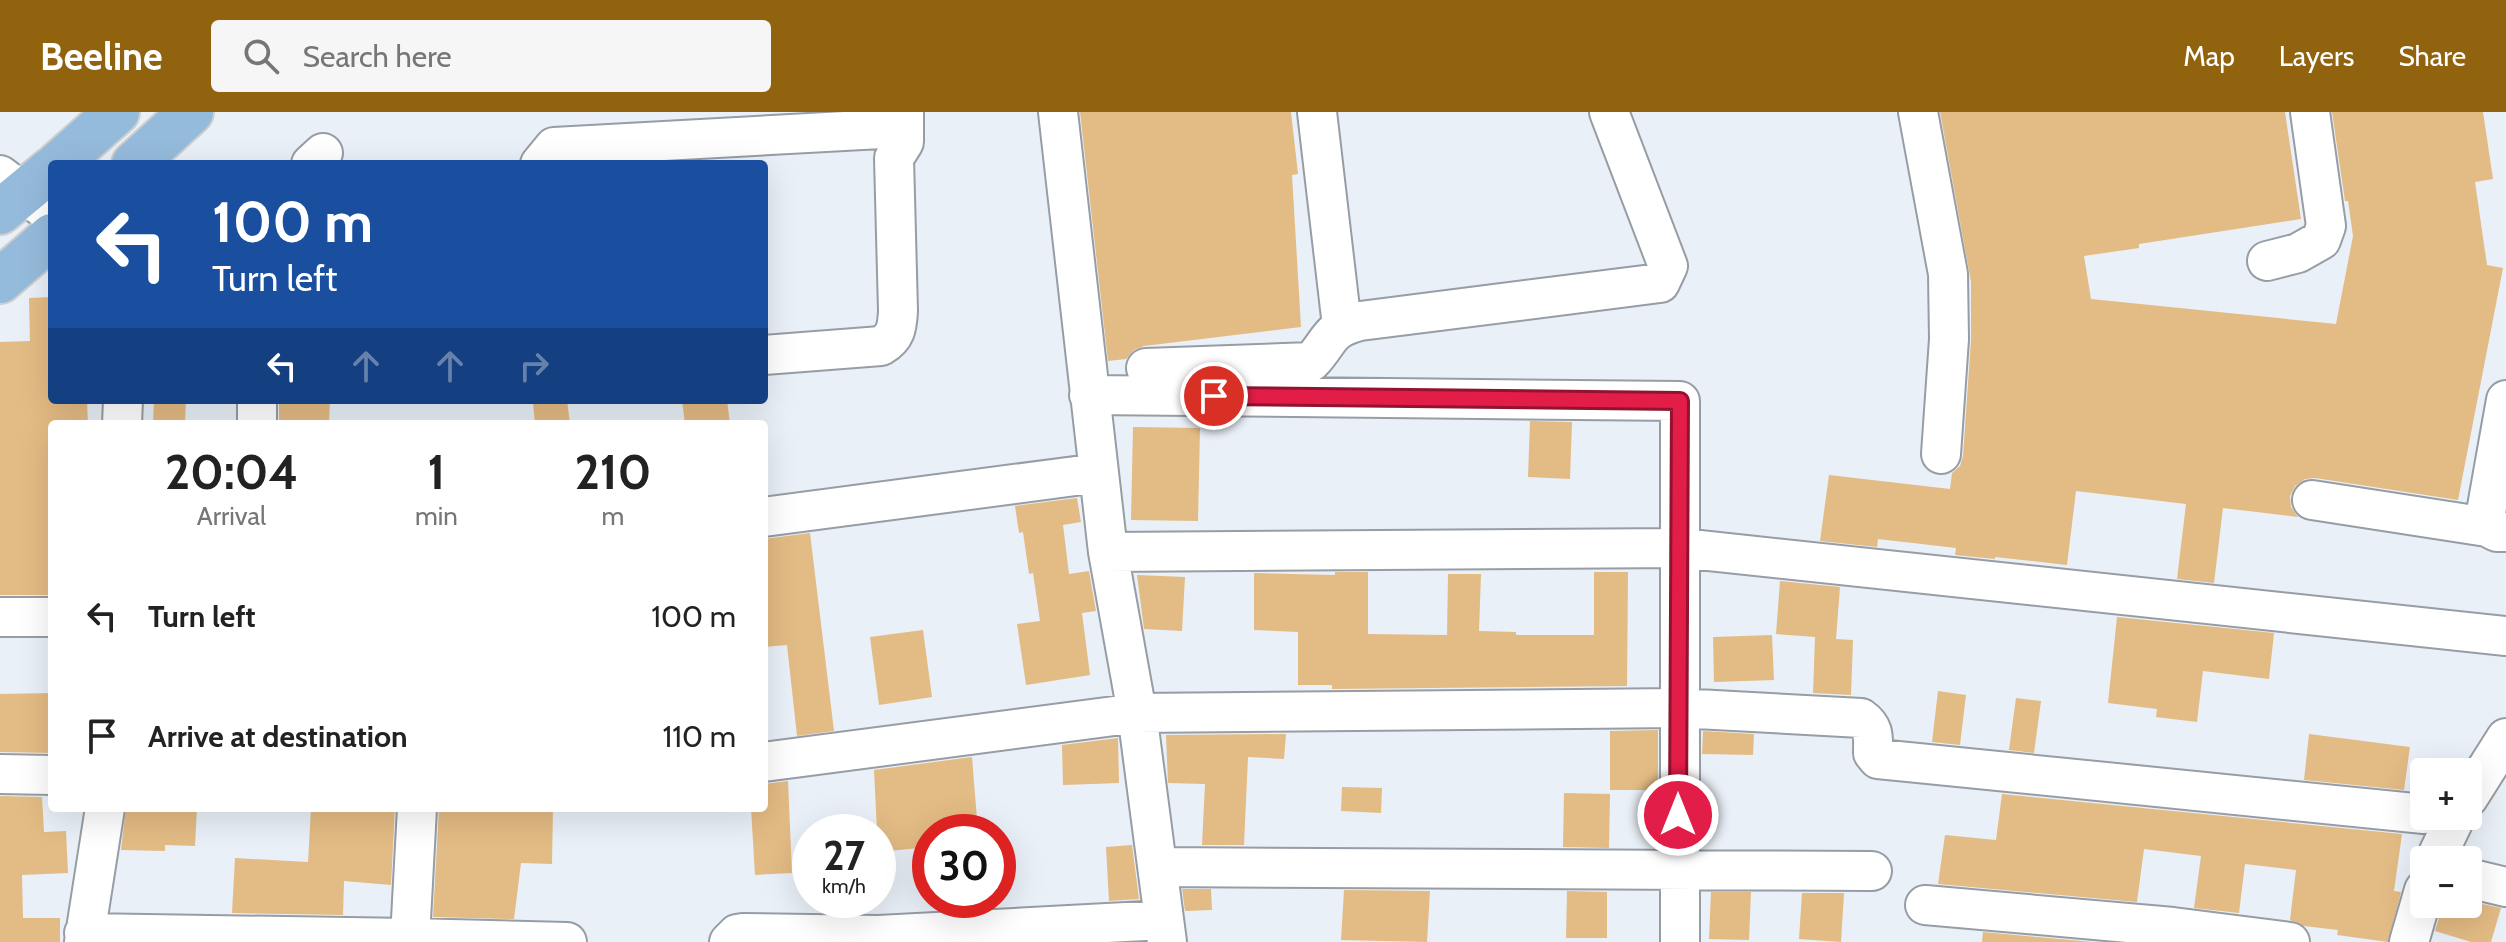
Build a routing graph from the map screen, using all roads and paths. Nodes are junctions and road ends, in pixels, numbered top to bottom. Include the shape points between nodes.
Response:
1 (117, 112) edge
2 (191, 112) edge
3 (1058, 112) edge
4 (1317, 112) edge
5 (1609, 112) edge
6 (1918, 112) edge
7 (2310, 112) edge
8 (890, 128) edge
9 (63, 160) edge
10 (138, 160) edge
11 (543, 160) edge
12 (48, 239) edge
13 (2267, 261) dead end
14 (0, 281) edge
15 (1342, 326) junction
16 (768, 355) edge
17 (1146, 368) dead end
18 (1089, 395) junction
19 (2506, 400) edge
20 (1941, 454) dead end
21 (1098, 473) junction
22 (2312, 500) dead end
23 (768, 516) edge
24 (2497, 529) edge
25 (1681, 548) junction
26 (1108, 552) junction
27 (0, 617) edge
28 (48, 617) edge
29 (2506, 636) edge
30 (1678, 708) junction
31 (1137, 713) junction
32 (2506, 738) edge
33 (768, 761) edge
34 (0, 774) edge
35 (48, 775) edge
36 (2482, 776) edge
37 (104, 812) edge
38 (417, 812) edge
39 (2410, 813) edge
40 (1158, 867) junction
41 (1678, 869) junction
42 (1872, 871) dead end
43 (2482, 881) edge
44 (2506, 887) edge
45 (1925, 905) dead end
46 (2416, 918) edge
47 (1166, 931) edge
48 (2172, 934) edge
49 (84, 938) edge
50 (410, 938) junction
51 (878, 938) edge
52 (567, 942) edge
53 (729, 942) edge
54 (1680, 942) edge
55 (2290, 942) edge
56 (2409, 942) edge

1 - 9 main road
2 - 10 main road
3 - 18 street
4 - 15 street
5 - 15 street via 1668,266 1660,283
6 - 20 street via 1948,274
7 - 13 street via 2326,226 2321,240
8 - 11 street via 554,147
8 - 16 street via 898,311 892,340 881,346
12 - 14 main road
15 - 17 street via 1311,362
18 - 21 street
18 - 25 street via 1680,401
19 - 24 street via 2485,518
21 - 23 street
21 - 26 street
22 - 24 street
25 - 26 street
25 - 29 street
25 - 30 street
26 - 31 street
27 - 28 street
30 - 31 street
30 - 39 street via 1861,718 1873,732 1878,759
30 - 41 street
31 - 33 street
31 - 40 street
32 - 36 street
34 - 35 street
37 - 49 street
38 - 50 street
40 - 41 street
40 - 47 street
41 - 42 street
41 - 54 street
43 - 44 street
45 - 48 street
46 - 56 street
47 - 51 street
48 - 55 street
49 - 50 street
50 - 52 street
51 - 53 street via 743,933

